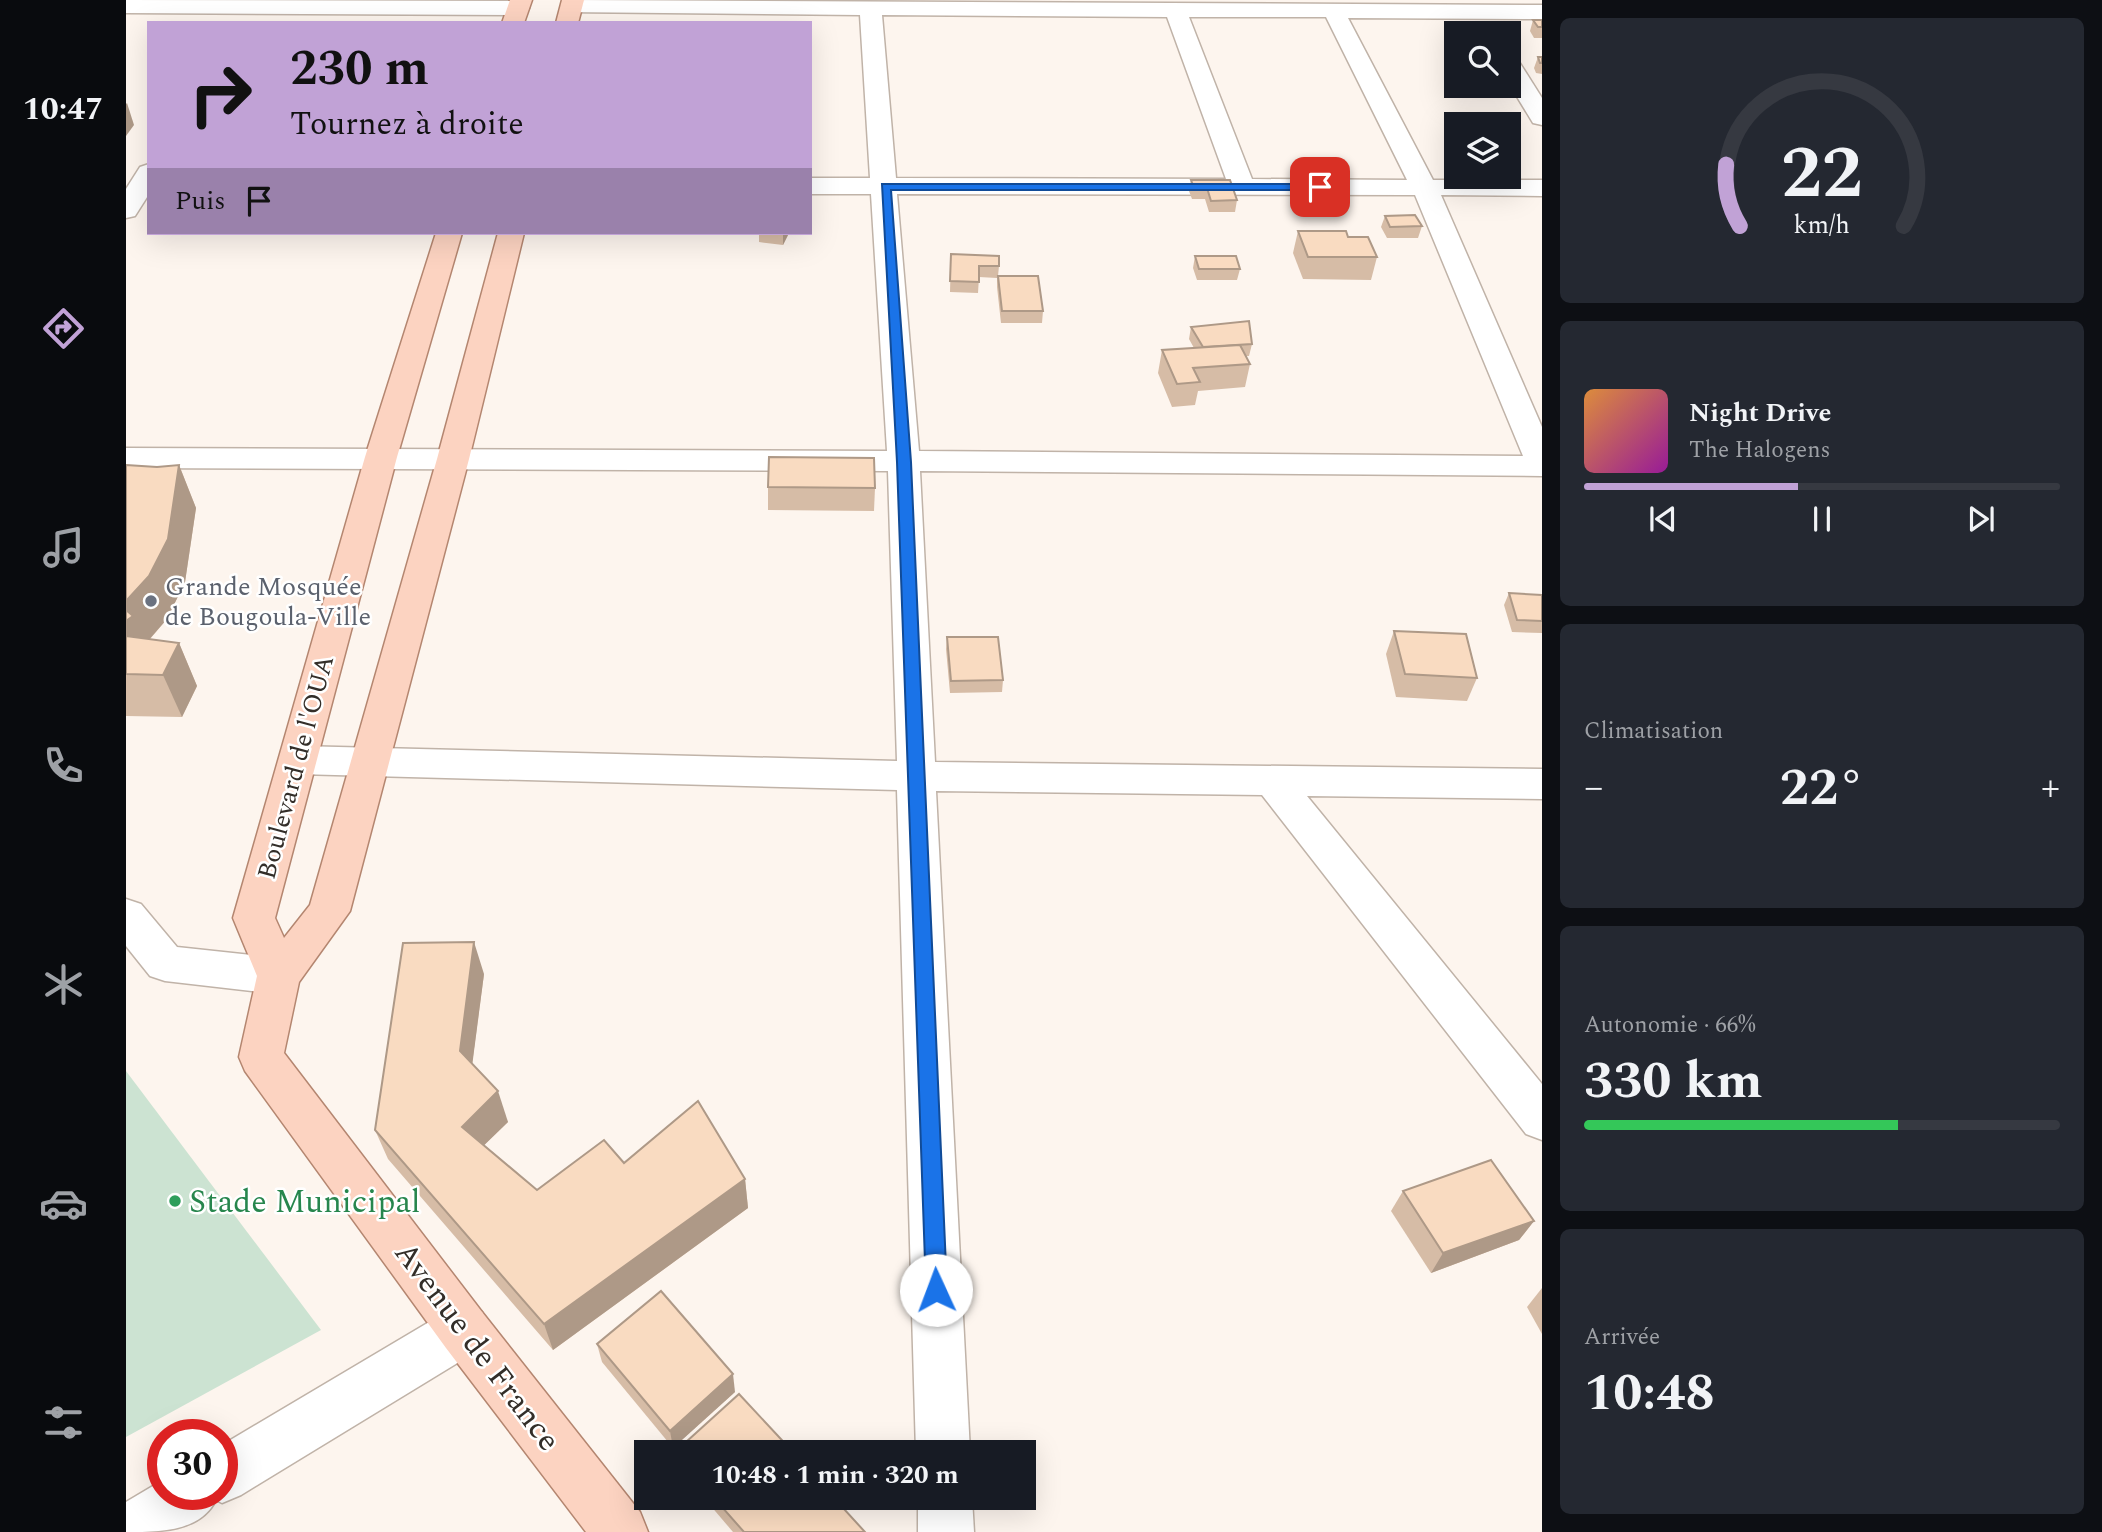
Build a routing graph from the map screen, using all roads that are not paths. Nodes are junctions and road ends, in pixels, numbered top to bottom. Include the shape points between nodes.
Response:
1 (1098, 4) edge
2 (126, 6) edge
3 (930, 6) edge
4 (1403, 6) edge
5 (1175, 9) junction
6 (253, 10) edge
7 (517, 10) edge
8 (571, 10) edge
9 (1333, 10) junction
10 (871, 11) junction
11 (1478, 12) junction
12 (1542, 12) edge
13 (1484, 21) edge
14 (1521, 83) edge
15 (1542, 118) edge
16 (812, 186) edge
17 (886, 186) junction
18 (1242, 187) junction
19 (1424, 187) junction
20 (1542, 188) edge
21 (448, 235) edge
22 (510, 235) edge
23 (381, 457) junction
24 (126, 458) edge
25 (453, 459) junction
26 (904, 462) junction
27 (1542, 465) edge
28 (298, 760) junction
29 (369, 762) junction
30 (916, 776) junction
31 (1271, 779) junction
32 (1542, 784) edge
33 (126, 916) edge
34 (279, 976) junction
35 (1542, 1119) edge
36 (464, 1330) junction
37 (943, 1440) edge
38 (238, 1466) edge
39 (165, 1510) edge
40 (945, 1510) edge
41 (129, 1532) edge
42 (620, 1532) edge
43 (946, 1532) edge

1 - 3 street
1 - 5 street
2 - 6 street
3 - 10 street
4 - 9 street
4 - 11 street
5 - 9 street
5 - 18 street
6 - 7 street
8 - 10 street
9 - 19 street
10 - 17 street
11 - 12 street
11 - 13 street
14 - 15 street
16 - 17 street
17 - 18 street
17 - 26 street
18 - 19 street
19 - 20 street
19 - 27 street
21 - 23 main road, Boulevard de l'OUA
22 - 25 main road
23 - 24 street
23 - 25 street
23 - 28 main road, Boulevard de l'OUA
25 - 26 street
25 - 29 main road
26 - 27 street
26 - 30 street
28 - 29 street
28 - 34 main road, Boulevard de l'OUA via 254,918
29 - 30 street
29 - 34 main road via 329,911
30 - 31 street
30 - 37 street
31 - 32 street
31 - 35 street
33 - 34 street via 166,963
34 - 36 main road, Avenue de France via 261,1057
36 - 38 street
36 - 42 main road, Avenue de France
39 - 41 street
40 - 43 street

